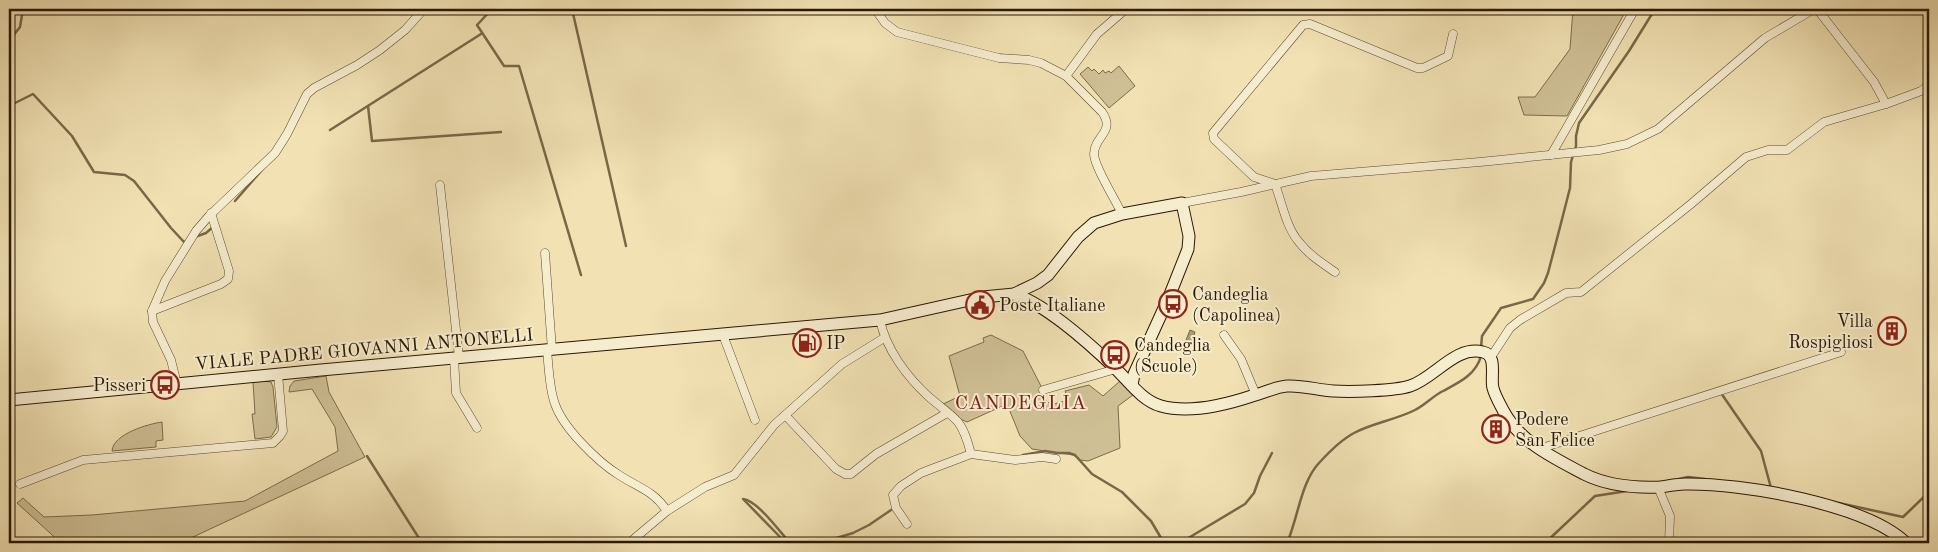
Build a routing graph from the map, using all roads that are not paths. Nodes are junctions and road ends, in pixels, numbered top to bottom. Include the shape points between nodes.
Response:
1 (424, 9) edge
2 (874, 9) edge
3 (1126, 9) edge
4 (1635, 9) edge
5 (1816, 9) edge
6 (1453, 34) dead end
7 (1066, 76) junction
8 (1929, 85) edge
9 (1886, 104) junction
10 (1551, 155) junction
11 (1275, 184) junction
12 (440, 185) dead end
13 (1182, 203) junction
14 (211, 213) junction
15 (1122, 214) junction
16 (545, 254) dead end
17 (1335, 272) dead end
18 (1014, 294) junction
19 (152, 311) junction
20 (880, 320) junction
21 (723, 335) junction
22 (1224, 335) dead end
23 (884, 338) junction
24 (550, 350) junction
25 (1841, 352) dead end
26 (1482, 353) junction
27 (456, 358) junction
28 (278, 374) junction
29 (1126, 376) junction
30 (177, 384) junction
31 (1043, 390) dead end
32 (1256, 395) junction
33 (9, 400) edge
34 (948, 414) junction
35 (785, 415) junction
36 (755, 420) dead end
37 (477, 428) dead end
38 (1539, 449) junction
39 (971, 454) junction
40 (1056, 459) dead end
41 (20, 484) dead end
42 (1658, 487) junction
43 (667, 511) junction
44 (907, 524) dead end
45 (629, 543) edge
46 (1668, 543) edge
47 (1906, 543) edge

1 - 14 street via 380,50 307,94 275,153
2 - 7 street via 884,23 897,32 999,58 1041,63
3 - 7 street via 1097,34
4 - 10 street
5 - 9 street via 1874,82
5 - 10 street via 1765,38 1648,135 1617,147
6 - 11 street via 1448,56 1417,68 1310,24 1303,26 1213,133 1214,139 1254,178
7 - 15 street via 1106,118 1106,128 1094,155
8 - 9 street
9 - 26 street via 1824,122 1787,150 1768,150 1746,157 1581,292 1566,293 1520,320
10 - 11 street via 1311,176
11 - 13 street
11 - 17 street via 1298,241 1314,258
12 - 27 street
13 - 15 main road
13 - 29 main road via 1189,236 1188,249 1166,303
14 - 19 street via 189,242
14 - 19 street via 229,271 228,279
15 - 18 main road via 1090,225 1048,274
16 - 24 street
18 - 20 main road, VIALE PADRE GIOVANNI ANTONELLI via 983,297
18 - 29 main road via 1042,309
19 - 30 street via 153,322
20 - 21 main road, VIALE PADRE GIOVANNI ANTONELLI
20 - 23 street
21 - 24 main road, VIALE PADRE GIOVANNI ANTONELLI
21 - 36 street
22 - 32 street via 1241,360
23 - 34 street via 916,384
23 - 35 street via 842,364
24 - 27 main road, VIALE PADRE GIOVANNI ANTONELLI
24 - 43 street via 552,396 566,423 608,467 653,494
25 - 38 street
26 - 32 main road via 1457,356 1409,387 1334,392 1289,386
26 - 38 main road via 1492,387 1512,425
27 - 28 main road, VIALE PADRE GIOVANNI ANTONELLI
27 - 37 street via 456,393
28 - 30 main road, VIALE PADRE GIOVANNI ANTONELLI
28 - 41 street via 283,430 273,443 84,460
29 - 31 street
29 - 32 main road via 1150,401 1170,408 1202,408
30 - 33 main road, VIALE PADRE GIOVANNI ANTONELLI
34 - 35 street via 876,454 848,474 836,469
34 - 39 street via 960,426
35 - 43 street via 766,433 734,475 705,487
38 - 42 main road via 1615,486
39 - 40 street via 1015,460
39 - 44 street via 921,473 897,489 893,499
42 - 46 street via 1670,516
42 - 47 main road via 1717,485 1788,496 1855,514 1893,531
43 - 45 street

